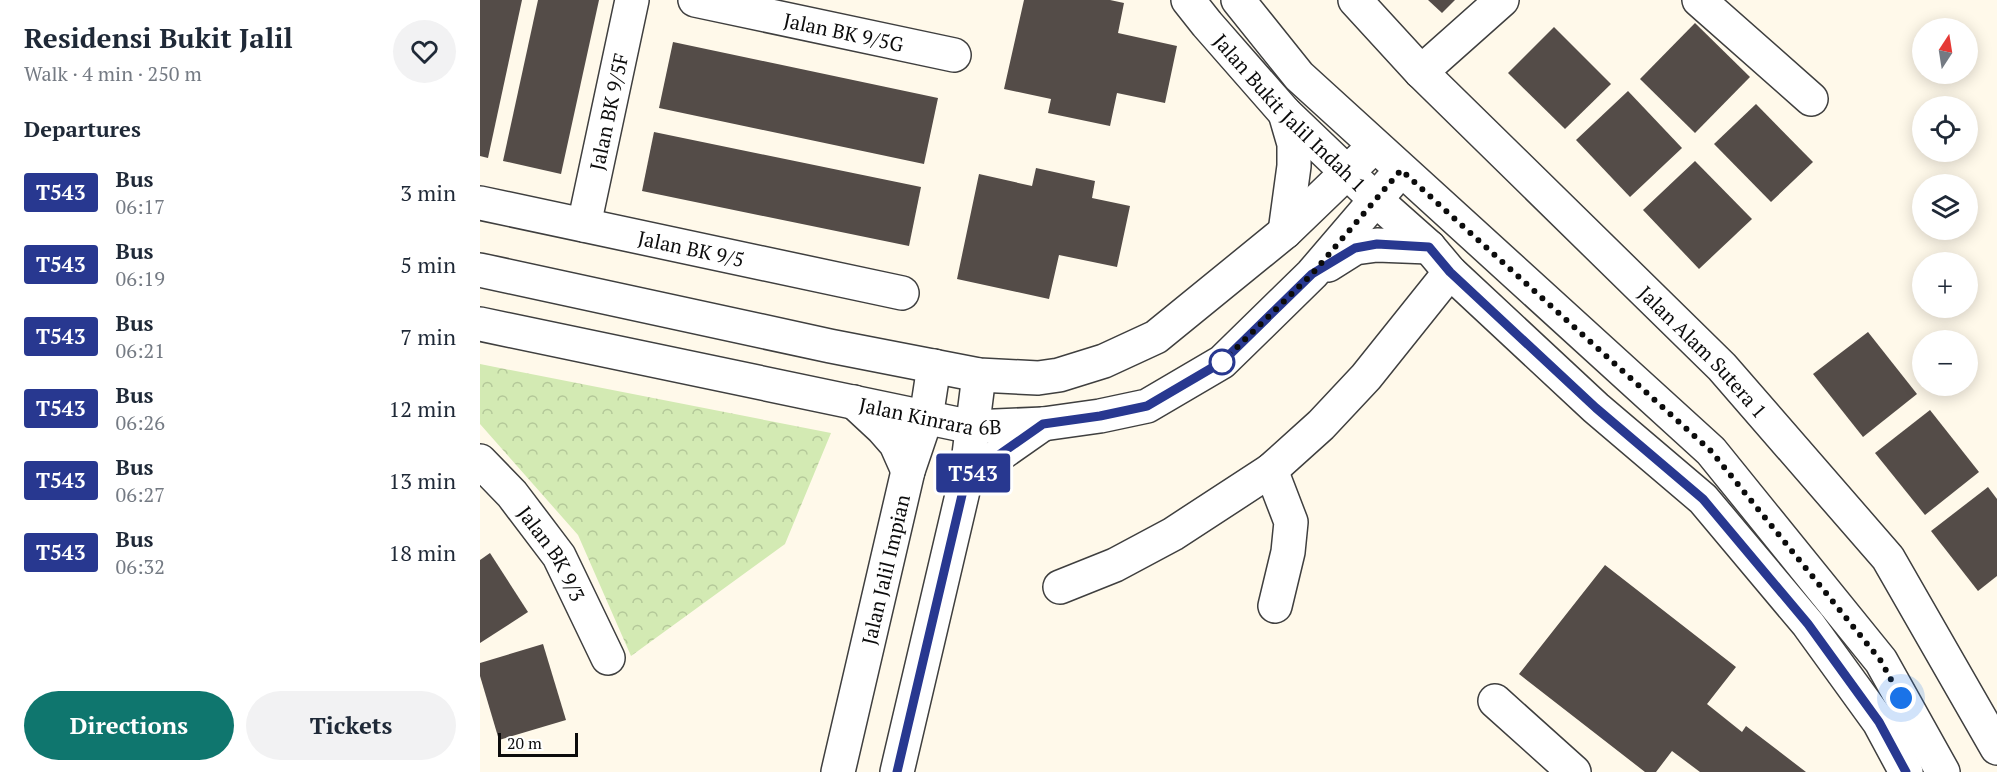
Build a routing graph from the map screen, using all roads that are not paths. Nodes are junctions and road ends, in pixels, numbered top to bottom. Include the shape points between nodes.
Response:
1 (632, 0) edge
2 (696, 0) edge
3 (1188, 0) edge
4 (1238, 0) edge
5 (1355, 0) edge
6 (1502, 0) edge
7 (1699, 0) edge
8 (954, 55) dead end
9 (1421, 72) junction
10 (1811, 99) dead end
11 (1285, 113) junction
12 (1375, 145) junction
13 (1401, 170) junction
14 (1348, 172) junction
15 (1376, 200) junction
16 (480, 203) edge
17 (584, 225) junction
18 (1285, 232) junction
19 (1429, 247) junction
20 (480, 270) edge
21 (1450, 272) junction
22 (1312, 274) junction
23 (902, 293) dead end
24 (480, 324) edge
25 (934, 366) junction
26 (979, 375) junction
27 (854, 402) junction
28 (926, 418) junction
29 (1043, 424) junction
30 (972, 427) junction
31 (480, 461) edge
32 (1271, 470) junction
33 (908, 471) junction
34 (966, 478) junction
35 (1060, 586) dead end
36 (1275, 606) dead end
37 (608, 658) dead end
38 (1495, 702) dead end
39 (1997, 748) edge
40 (838, 772) edge
41 (897, 772) edge
42 (1574, 772) edge
43 (1906, 772) edge
44 (1943, 772) edge

1 - 17 street, Jalan BK 9/5F
2 - 8 street, Jalan BK 9/5G
3 - 11 street, Jalan Bukit Jalil Indah 1
4 - 12 street, Jalan Bukit Jalil Indah 1 via 1299,76
5 - 9 street, Jalan Alam Sutera 1
6 - 9 street
7 - 10 street
9 - 39 street, Jalan Alam Sutera 1 via 1722,367 1888,558
11 - 14 street, Jalan Bukit Jalil Indah 1
11 - 18 street via 1294,155
12 - 13 street, Jalan Bukit Jalil Indah 1
12 - 14 street
13 - 15 street, Jalan Kinrara 6B
13 - 44 street, Jalan Bukit Jalil Indah 1 via 1711,451 1881,661
14 - 15 street, Jalan Bukit Jalil Indah 1
14 - 18 street
15 - 19 street, Jalan Bukit Jalil Indah 1
15 - 22 street, Jalan Kinrara 6B
16 - 17 street, Jalan BK 9/5
17 - 23 street, Jalan BK 9/5
18 - 26 street via 1156,337 1128,351 1059,375
19 - 21 street, Jalan Bukit Jalil Indah 1
19 - 22 street via 1377,244 1355,248
20 - 25 street
21 - 32 street via 1366,377
21 - 43 street, Jalan Bukit Jalil Indah 1 via 1596,408 1703,499 1808,624 1879,722
22 - 29 street, Jalan Kinrara 6B via 1222,362 1147,406
24 - 27 street, Jalan Kinrara 6B
25 - 26 street
25 - 28 street, Jalan Jalil Impian
26 - 30 street
27 - 28 street, Jalan Kinrara 6B
27 - 33 street via 896,444
28 - 30 street, Jalan Kinrara 6B
28 - 33 street, Jalan Jalil Impian
29 - 30 street, Jalan Kinrara 6B
29 - 34 street
30 - 34 street
31 - 37 street, Jalan BK 9/3 via 512,494 559,556
32 - 35 street via 1173,534 1115,565
32 - 36 street via 1291,522
33 - 40 street, Jalan Jalil Impian
34 - 41 street
38 - 42 street

